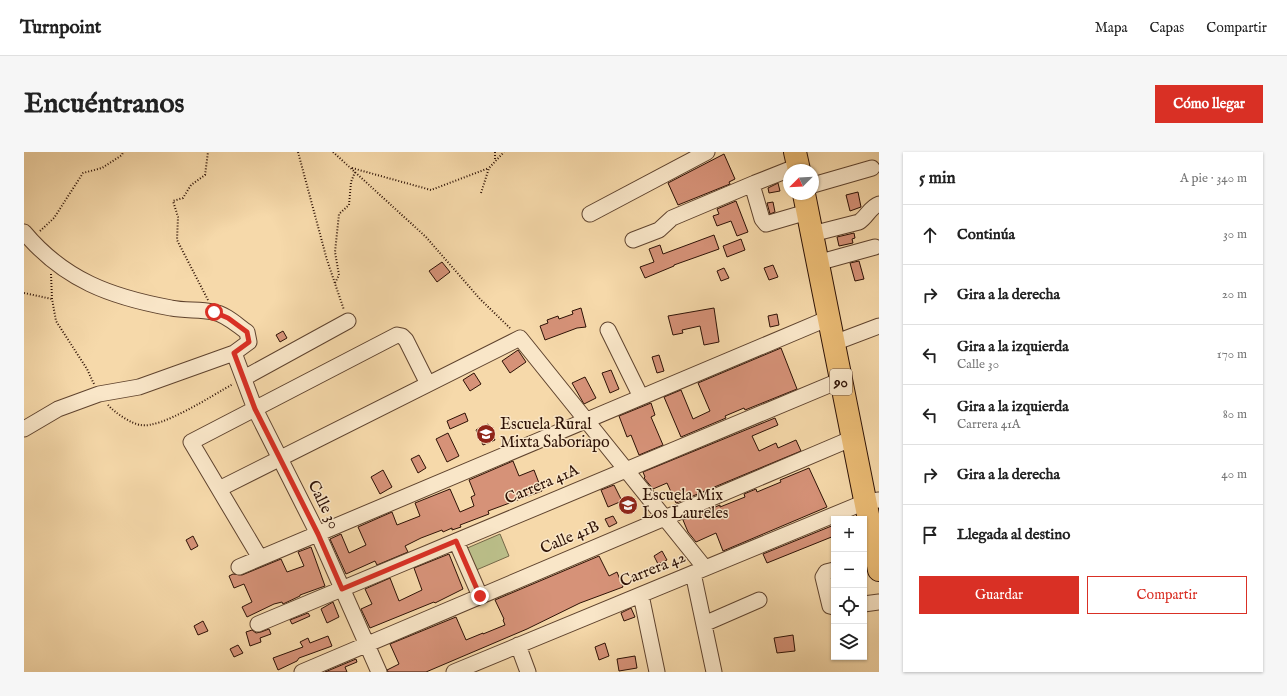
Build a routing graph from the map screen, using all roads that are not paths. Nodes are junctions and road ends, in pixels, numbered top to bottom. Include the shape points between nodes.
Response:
1 (707, 152) edge
2 (798, 163) edge
3 (872, 168) dead end
4 (755, 183) junction
5 (819, 183) edge
6 (806, 203) edge
7 (879, 204) edge
8 (590, 214) dead end
9 (24, 232) edge
10 (812, 234) junction
11 (633, 240) dead end
12 (875, 247) dead end
13 (818, 263) junction
14 (828, 318) junction
15 (348, 321) road end
16 (879, 326) edge
17 (608, 330) dead end
18 (834, 343) junction
19 (234, 353) junction
20 (244, 378) junction
21 (841, 380) junction
22 (428, 384) junction
23 (642, 397) junction
24 (255, 409) junction
25 (586, 420) junction
26 (24, 429) edge
27 (853, 438) junction
28 (280, 458) junction
29 (626, 470) junction
30 (219, 489) junction
31 (872, 501) edge
32 (665, 518) junction
33 (318, 534) junction
34 (456, 541) junction
35 (260, 558) junction
36 (873, 563) edge
37 (239, 567) dead end
38 (699, 571) junction
39 (831, 571) edge
40 (342, 589) junction
41 (641, 595) junction
42 (480, 596) junction
43 (759, 600) dead end
44 (879, 602) edge
45 (867, 604) edge
46 (831, 606) edge
47 (258, 624) dead end
48 (704, 624) junction
49 (366, 644) junction
50 (518, 646) junction
51 (302, 672) edge
52 (379, 672) edge
53 (454, 672) edge
54 (528, 672) edge
55 (657, 672) edge
56 (714, 672) edge

1 - 8 street
2 - 4 street
3 - 5 street
4 - 6 street via 753,188 762,219 766,224
4 - 11 street via 672,218 659,230
6 - 10 highway, 90
7 - 10 street via 859,222
9 - 19 street via 51,261 88,284 137,302 181,310 214,312 228,318 247,332 249,342
10 - 13 highway, 90
12 - 13 street
13 - 14 highway, 90
14 - 18 highway, 90
14 - 23 street
15 - 20 street
16 - 18 street
17 - 23 street
18 - 21 highway, 90
19 - 20 street, Calle 30
19 - 26 street via 139,386 99,394 58,409
20 - 24 street, Calle 30
21 - 27 highway, 90
21 - 29 street, Carrera 41A
22 - 24 street via 406,340 397,335
22 - 25 street via 520,338
22 - 28 street
23 - 25 street
24 - 28 street, Calle 30
24 - 30 street via 191,442
25 - 29 street
25 - 33 street
27 - 31 highway, 90
27 - 32 street, Calle 41B
28 - 30 street
28 - 33 street, Calle 30
29 - 32 street
29 - 34 street, Carrera 41A
30 - 35 street
31 - 36 highway, 90
31 - 38 street, Carrera 42
32 - 38 street
32 - 42 street, Calle 41B
33 - 35 street
33 - 40 street, Calle 30
34 - 40 street, Carrera 41A
34 - 42 street
35 - 37 street
38 - 41 street, Carrera 42
38 - 48 street
39 - 46 street via 826,572 823,577
40 - 47 street, Carrera 41A
40 - 49 street, Calle 30
41 - 50 street, Carrera 42
41 - 55 street
42 - 49 street, Calle 41B
43 - 48 street
44 - 45 street
48 - 56 street
49 - 51 street, Calle 41B
49 - 52 street, Calle 30
50 - 53 street, Carrera 42
50 - 54 street

